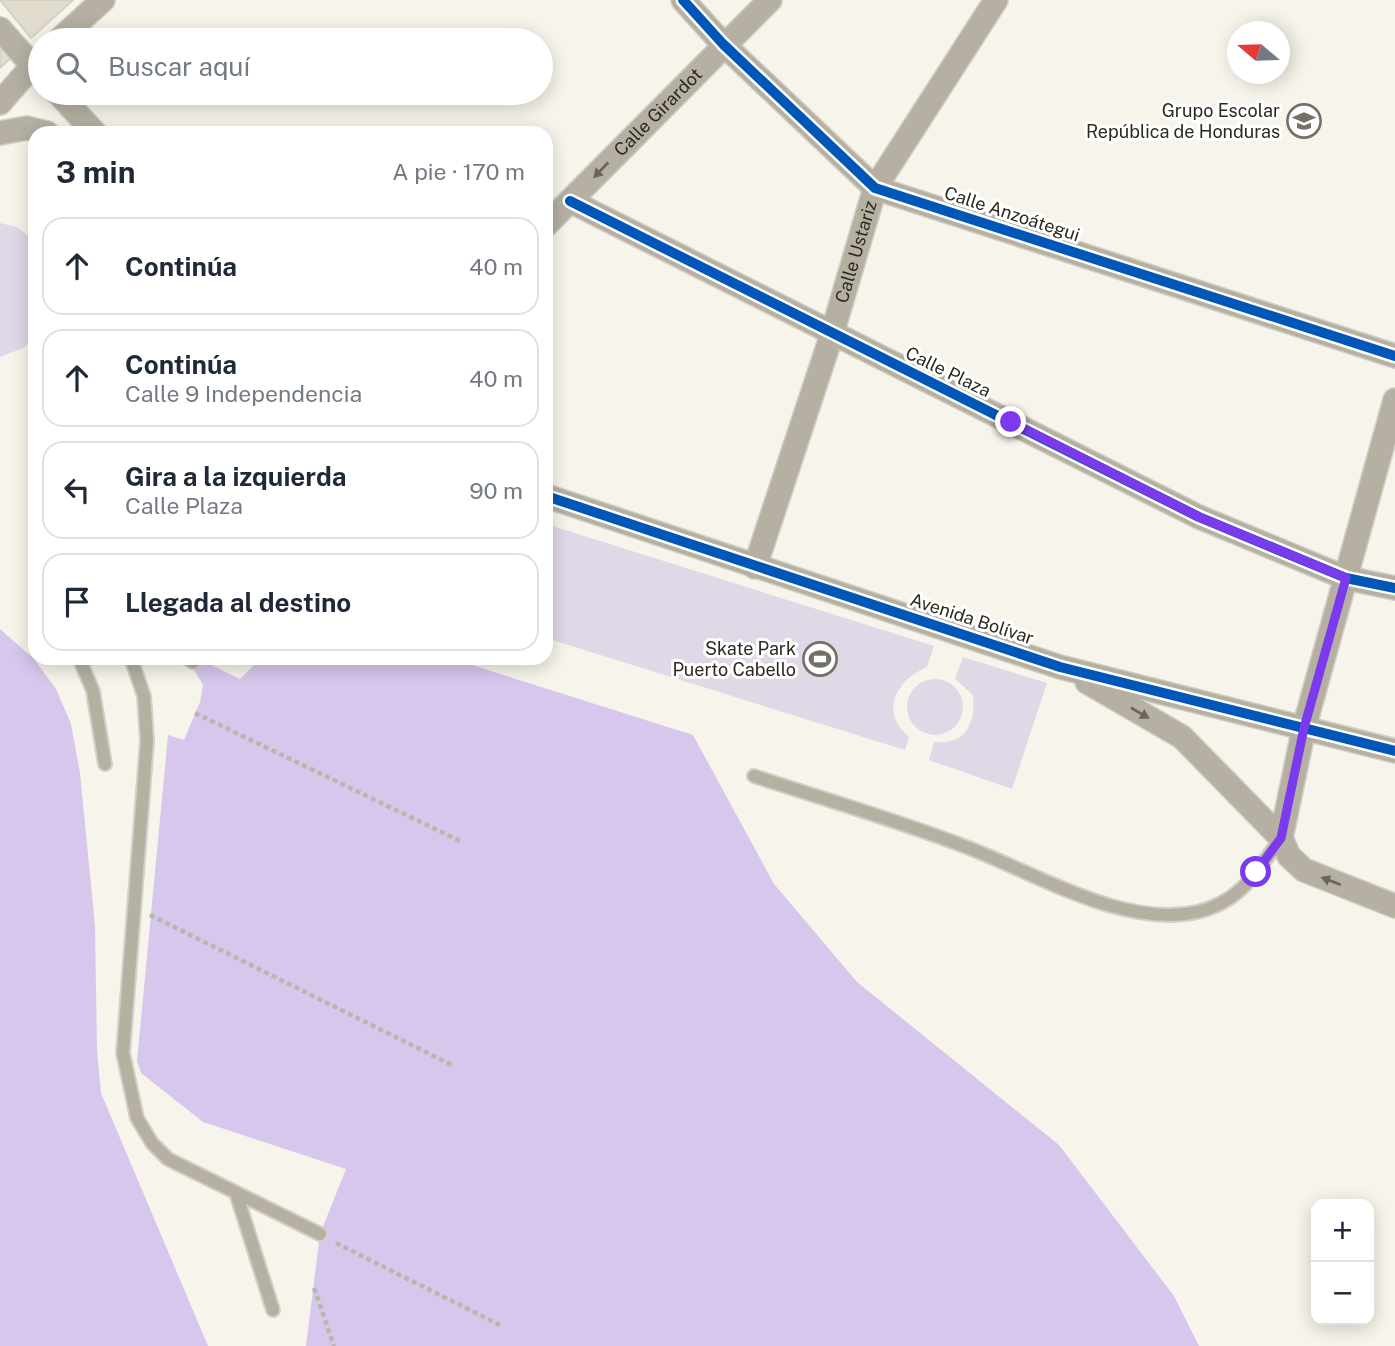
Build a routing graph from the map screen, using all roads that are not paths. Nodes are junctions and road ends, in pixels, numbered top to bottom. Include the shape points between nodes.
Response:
1 (103, 0) edge
2 (683, 0) edge
3 (770, 0) edge
4 (996, 0) edge
5 (72, 28) edge
6 (0, 29) edge
7 (723, 44) junction
8 (28, 56) edge
9 (28, 74) edge
10 (0, 103) edge
11 (69, 105) edge
12 (89, 126) edge
13 (28, 128) edge
14 (0, 133) edge
15 (875, 188) junction
16 (570, 201) junction
17 (553, 218) edge
18 (832, 334) junction
19 (1395, 356) edge
20 (1395, 400) edge
21 (553, 498) edge
22 (755, 567) junction
23 (1346, 578) junction
24 (1395, 588) edge
25 (82, 665) edge
26 (133, 665) edge
27 (1060, 667) junction
28 (1304, 728) junction
29 (1395, 751) edge
30 (105, 764) dead end
31 (754, 776) dead end
32 (1281, 838) junction
33 (1395, 906) edge
34 (236, 1193) junction
35 (320, 1234) road end
36 (273, 1310) dead end

1 - 5 street
2 - 7 street, Calle Anzoátegui
3 - 7 street, Calle Girardot
4 - 15 street, Calle Ustariz
6 - 8 street
7 - 15 street, Calle Anzoátegui
7 -> 16 street, Calle Girardot
9 - 10 street
11 - 12 street
13 - 14 street
15 - 18 street, Calle Ustariz
15 - 19 street, Calle Anzoátegui
16 - 17 street, Calle Girardot
16 - 18 street, Calle Plaza
18 - 22 street, Calle Ustariz
18 - 23 street, Calle Plaza via 1199,517
20 - 23 street
21 - 22 street, Avenida Bolívar
22 - 27 street, Avenida Bolívar
23 - 24 street, Calle Plaza
23 - 28 street
25 - 30 lane via 93,691
26 - 34 lane via 144,696 147,741 124,1026 125,1074 137,1118 161,1153
27 - 28 street, Avenida Bolívar
27 -> 32 street via 1182,737
28 - 29 street, Avenida Bolívar
28 - 32 street
31 - 32 lane via 958,844 1059,886 1152,916 1197,912 1235,898
33 -> 32 street via 1304,870 1289,856
34 - 35 lane
34 - 36 lane

